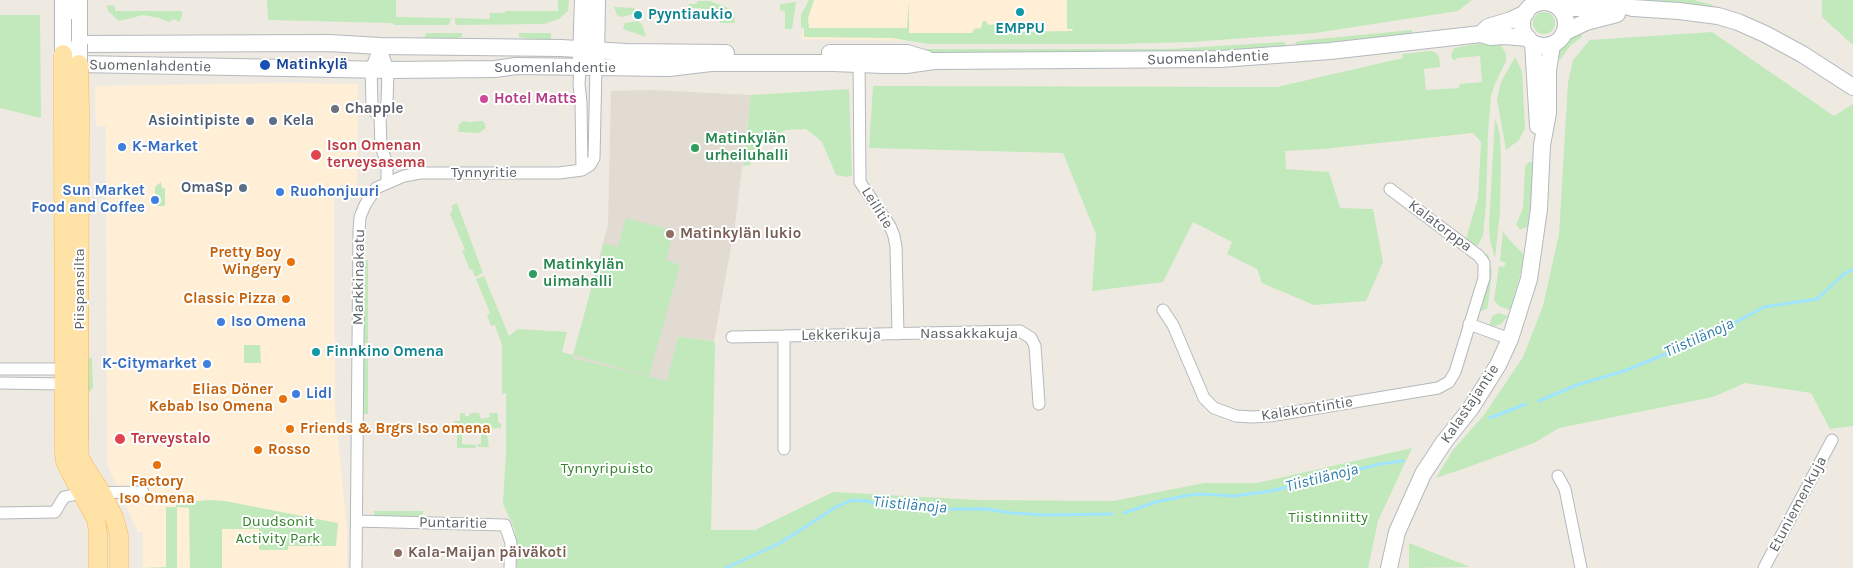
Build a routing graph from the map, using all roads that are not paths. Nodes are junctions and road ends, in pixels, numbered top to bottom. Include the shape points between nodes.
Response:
1 (63, 0) edge
2 (79, 0) edge
3 (583, 0) edge
4 (598, 0) edge
5 (1556, 5) edge
6 (1531, 6) edge
7 (1633, 8) junction
8 (71, 19) junction
9 (1564, 32) junction
10 (1481, 34) junction
11 (1530, 41) junction
12 (79, 44) junction
13 (1552, 45) junction
14 (380, 46) junction
15 (589, 50) junction
16 (63, 54) junction
17 (859, 59) junction
18 (80, 64) junction
19 (588, 68) junction
20 (371, 69) junction
21 (388, 70) junction
22 (1853, 87) edge
23 (71, 109) junction
24 (380, 117) junction
25 (1542, 145) junction
26 (387, 182) junction
27 (1390, 189) dead end
28 (1163, 310) dead end
29 (1469, 324) junction
30 (898, 334) junction
31 (784, 336) junction
32 (732, 337) dead end
33 (1510, 339) junction
34 (0, 369) edge
35 (69, 376) junction
36 (0, 383) edge
37 (1039, 404) dead end
38 (1832, 440) dead end
39 (784, 449) dead end
40 (1558, 476) dead end
41 (101, 492) junction
42 (143, 492) dead end
43 (82, 493) junction
44 (0, 513) edge
45 (357, 521) junction
46 (98, 568) edge
47 (119, 568) edge
48 (356, 568) edge
49 (510, 568) edge
50 (1389, 568) edge
51 (1581, 568) edge
52 (1764, 568) edge

1 - 8 main road, Piispansilta
2 - 8 main road, Piispansilta
3 - 15 main road
4 - 15 main road
5 - 6 main road via 1541,3
5 - 7 main road via 1591,8 1622,5
5 - 9 main road via 1565,19
6 - 10 main road, Suomenlahdentie via 1512,20 1488,27
6 - 11 main road via 1523,28
7 - 9 main road
7 - 22 main road via 1679,10 1738,22 1802,54
8 - 12 main road, Piispansilta
8 - 16 main road, Piispansilta, bridge
9 - 13 main road
10 - 11 main road, Suomenlahdentie
10 - 17 main road, Suomenlahdentie via 1221,59 934,60 906,64
11 - 13 main road via 1542,46
11 - 25 main road, Kalastajantie via 1536,115
12 - 14 main road, Suomenlahdentie via 329,43
12 - 16 main road, Suomenlahdentie
12 - 18 main road, Piispansilta, bridge
13 - 25 main road, Kalastajantie via 1548,70 1548,113
14 - 15 main road, Suomenlahdentie
14 - 20 street
14 - 21 street
15 - 17 main road, Suomenlahdentie
15 - 19 main road
16 - 18 main road, Suomenlahdentie
16 - 23 main road, Piispansilta, bridge
17 - 19 main road, Suomenlahdentie via 833,63 710,63 670,68
17 - 30 street, Leilitie via 860,182 894,236
18 - 20 main road, Suomenlahdentie
18 - 23 main road, Piispansilta, bridge
19 - 21 main road, Suomenlahdentie via 516,66
19 - 26 street, Tynnyritie via 579,84 582,170 420,173
20 - 21 main road, Suomenlahdentie
20 - 24 street via 372,103
21 - 24 street via 387,103
23 - 35 main road, Piispansilta
24 - 26 street
25 - 33 main road, Kalastajantie via 1538,217 1529,279
26 - 45 street, Markkinakatu via 370,195 360,218
27 - 29 street, Kalatorppa via 1482,260 1484,278
28 - 29 street, Kalakontintie via 1173,325 1204,398 1224,413 1252,418 1438,388 1449,382 1455,372
29 - 33 street
30 - 31 street, Lekkerikuja
30 - 37 street, Nassakkakuja via 1012,331 1025,334 1035,346
31 - 32 street, Lekkerikuja
31 - 39 street, Lekkerikuja
33 - 50 main road, Kalastajantie via 1471,408 1423,474 1398,532
34 - 35 street
35 - 36 street
35 - 41 main road, Piispansilta via 79,456
35 - 43 main road, Piispansilta via 65,461
38 - 52 street, Etuniemenkuja
40 - 51 street via 1565,489
41 - 42 street
41 - 43 street
41 - 47 main road, Piispansilta via 119,534
43 - 44 street via 64,497 55,512
43 - 46 main road, Piispansilta via 96,519
45 - 48 street, Markkinakatu
45 - 49 street, Puntaritie via 505,525 510,544

